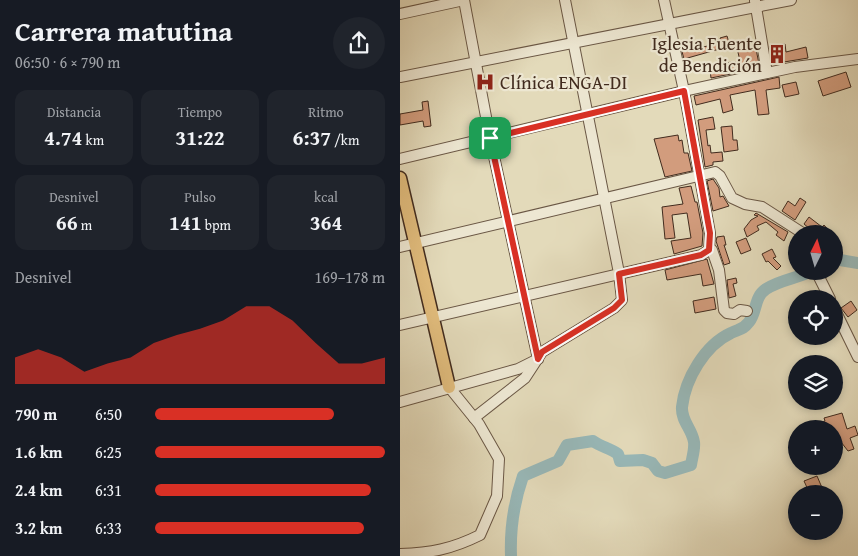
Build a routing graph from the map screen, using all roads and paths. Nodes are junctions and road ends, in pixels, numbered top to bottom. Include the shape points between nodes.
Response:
1 (464, 0) edge
2 (565, 0) edge
3 (664, 0) edge
4 (791, 0) edge
5 (755, 3) edge
6 (400, 14) edge
7 (669, 24) junction
8 (573, 44) junction
9 (858, 58) edge
10 (477, 63) junction
11 (767, 73) junction
12 (400, 77) edge
13 (684, 91) junction
14 (586, 114) junction
15 (490, 138) junction
16 (400, 159) edge
17 (699, 177) junction
18 (400, 178) edge
19 (604, 200) junction
20 (509, 220) junction
21 (790, 225) edge
22 (416, 244) junction
23 (400, 247) edge
24 (709, 250) junction
25 (619, 274) junction
26 (525, 296) junction
27 (747, 311) dead end
28 (432, 317) junction
29 (400, 325) edge
30 (843, 327) edge
31 (858, 358) edge
32 (538, 359) junction
33 (449, 388) junction
34 (400, 402) edge
35 (474, 418) junction
36 (400, 554) edge

1 - 6 street
1 - 10 street
2 - 8 street
3 - 7 street
4 - 5 street
5 - 7 street
5 - 11 street
7 - 8 street
7 - 13 street
8 - 10 street
8 - 14 street
9 - 11 street
10 - 12 street
10 - 15 street
11 - 13 street
13 - 14 street
13 - 17 street
14 - 15 street
14 - 19 street
15 - 16 street
15 - 20 street
17 - 19 street
17 - 21 street via 717,172 732,198 762,207
17 - 24 street via 710,233
18 - 22 main road
19 - 20 street
19 - 25 street
20 - 22 street
20 - 26 street
22 - 23 street
22 - 28 main road
24 - 25 street via 701,255
24 - 27 street via 712,250 719,270 724,310 734,314 740,310
25 - 26 street
25 - 32 street via 622,300 542,352
26 - 28 street
26 - 32 street
28 - 29 street
28 - 33 main road
30 - 31 street
32 - 33 street via 518,369
32 - 35 street via 524,378
33 - 34 street
33 - 35 street
35 - 36 street via 499,459 497,496 480,535 456,547 429,553

